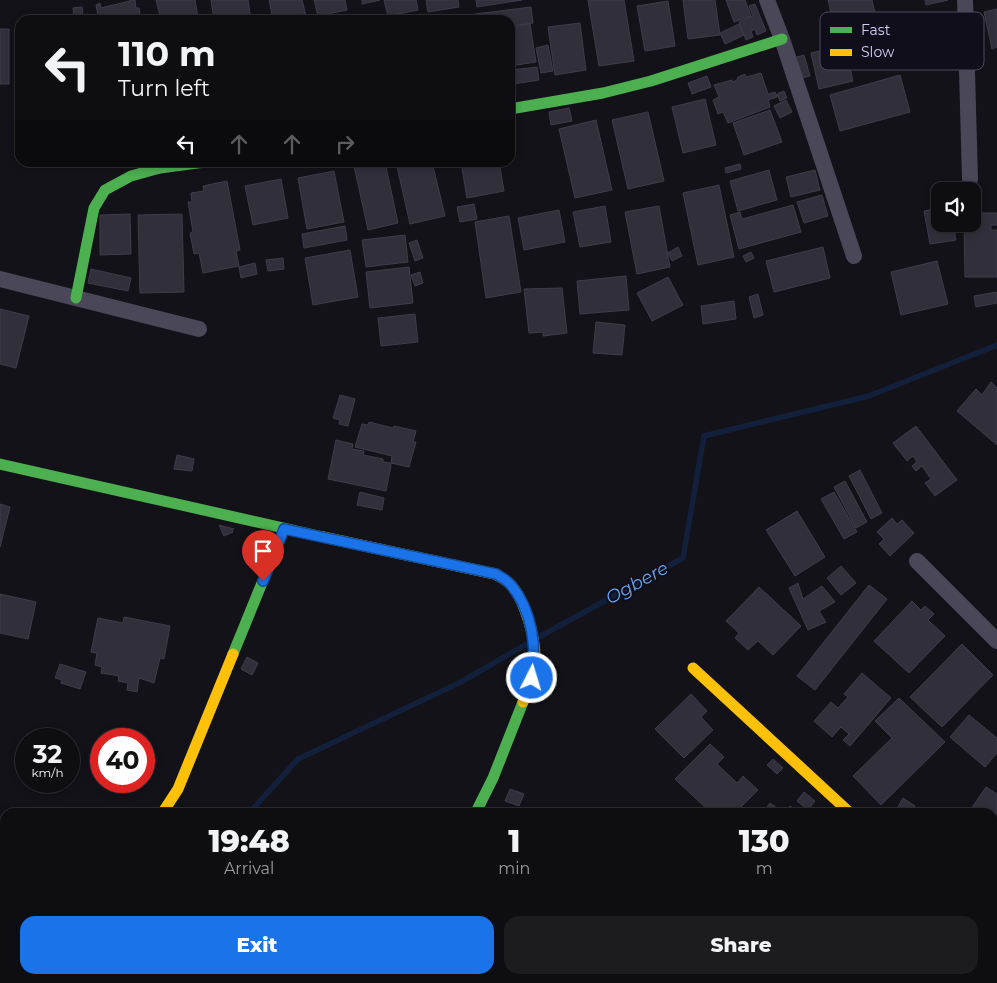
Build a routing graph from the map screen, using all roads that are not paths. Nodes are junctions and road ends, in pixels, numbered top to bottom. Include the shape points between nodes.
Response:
1 (767, 0) edge
2 (782, 39) junction
3 (967, 70) edge
4 (515, 109) edge
5 (168, 167) edge
6 (970, 179) dead end
7 (854, 256) dead end
8 (0, 280) edge
9 (76, 298) junction
10 (199, 329) dead end
11 (0, 464) edge
12 (284, 529) junction
13 (917, 561) dead end
14 (997, 640) edge
15 (693, 668) dead end
16 (166, 808) edge
17 (478, 808) edge
18 (845, 808) edge

1 - 2 street
2 - 4 street via 651,82
2 - 7 street
3 - 6 street
5 - 9 street via 131,176 106,190 94,208
8 - 9 street
9 - 10 street
11 - 12 street
12 - 16 street via 178,790
12 - 17 street via 496,574 511,584 532,630 534,669 493,778
13 - 14 street
15 - 18 street

